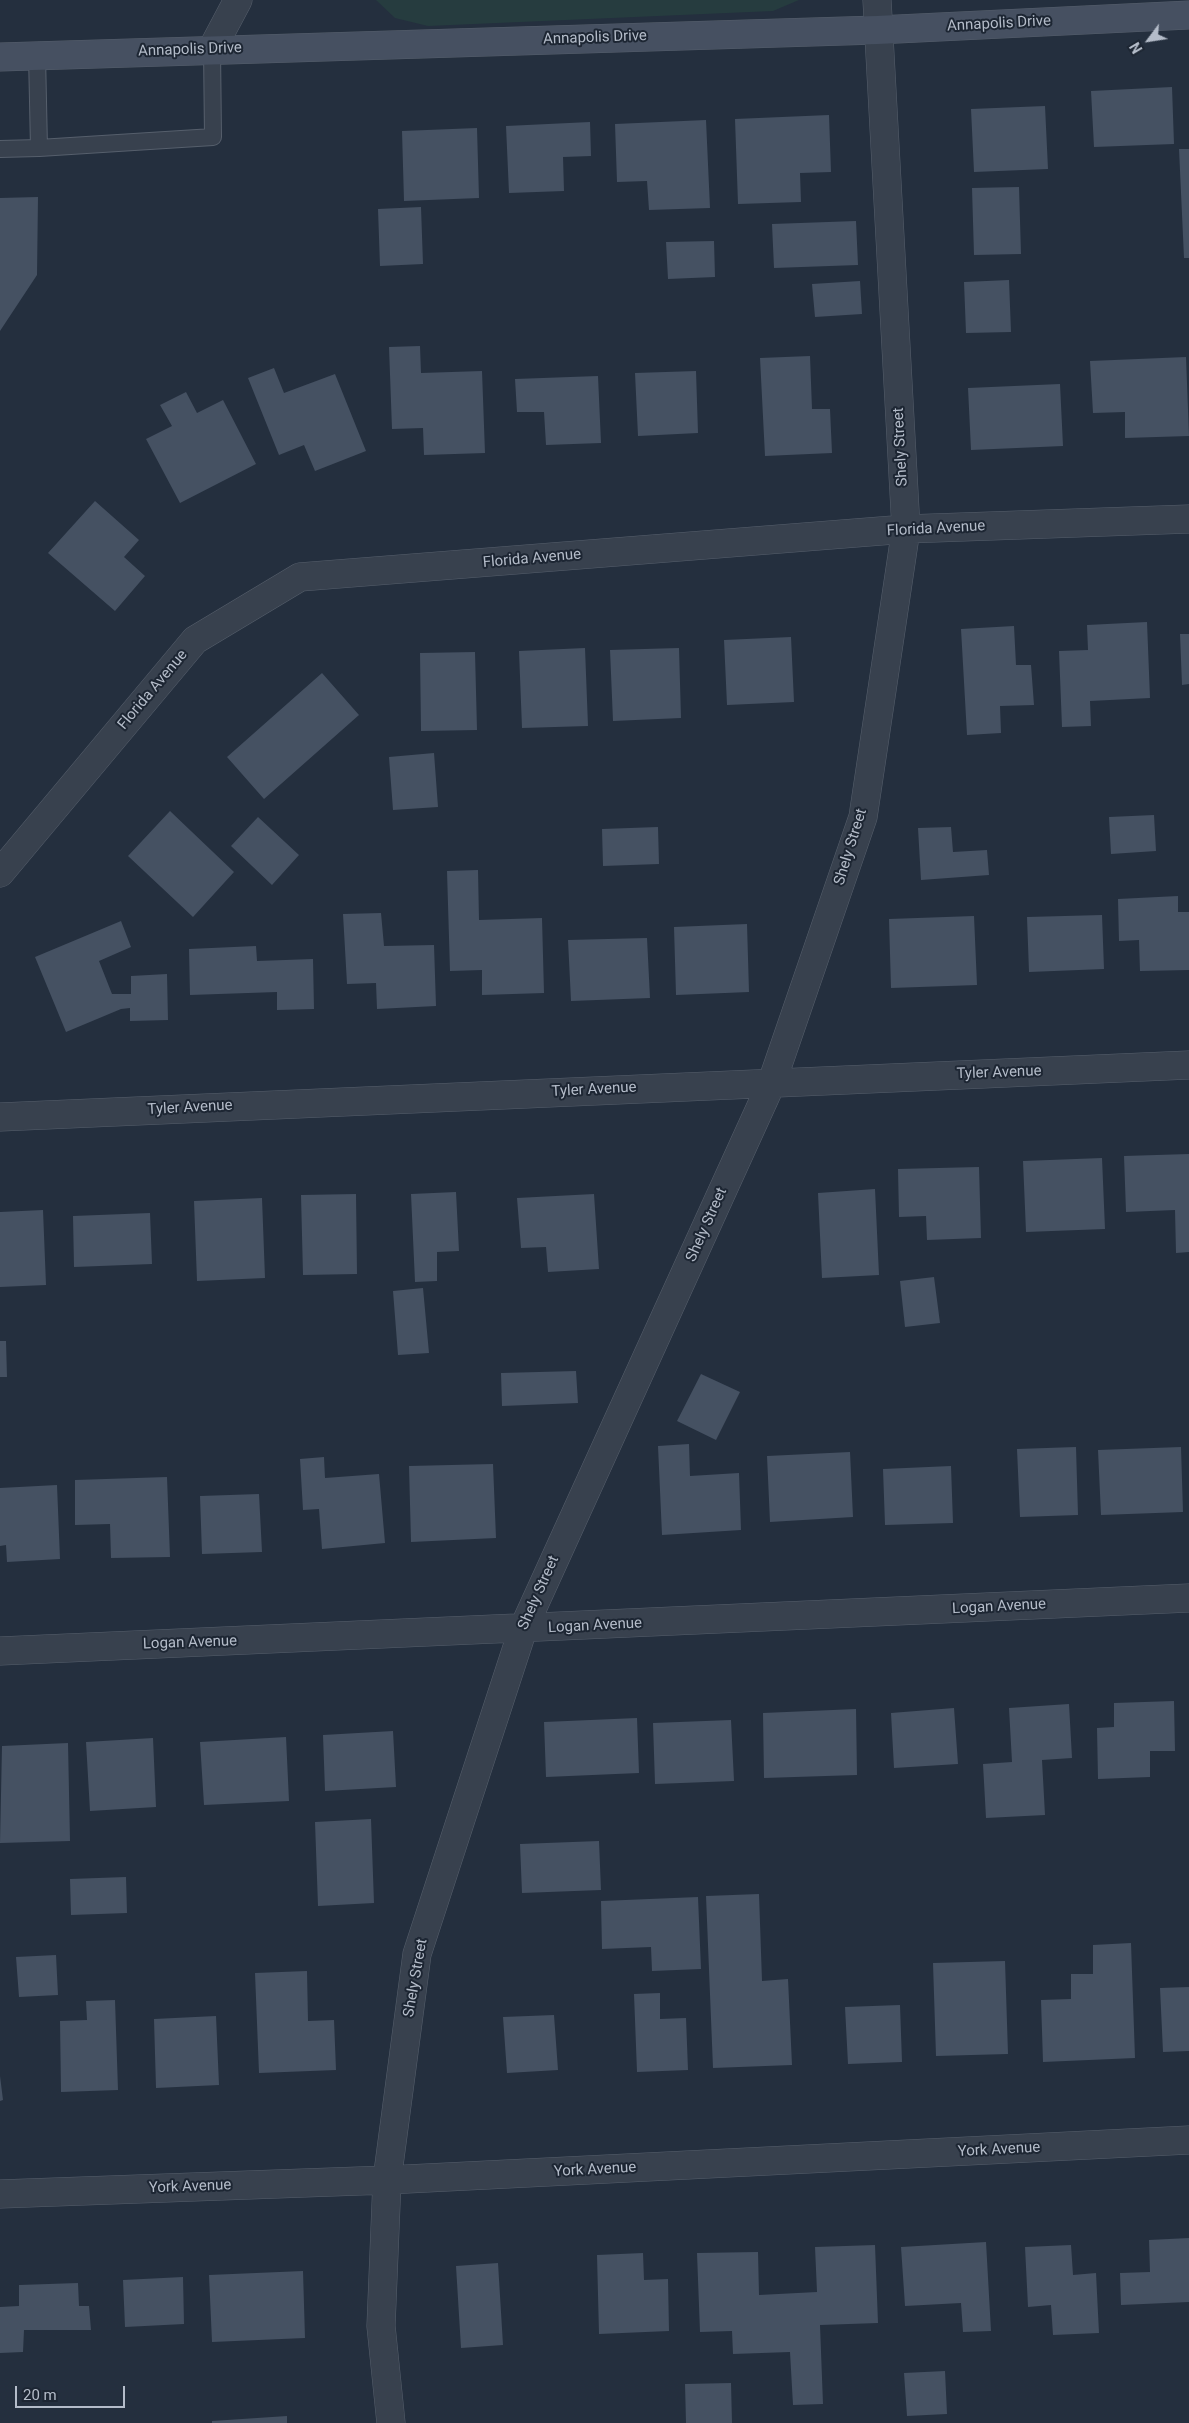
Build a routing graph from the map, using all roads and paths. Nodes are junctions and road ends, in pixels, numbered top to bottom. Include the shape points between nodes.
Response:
1 (238, 0) edge
2 (877, 0) edge
3 (1189, 15) edge
4 (877, 30) junction
5 (212, 49) junction
6 (37, 56) junction
7 (0, 57) edge
8 (39, 148) junction
9 (0, 149) edge
10 (1189, 519) edge
11 (906, 529) junction
12 (0, 873) edge
13 (1189, 1065) edge
14 (772, 1082) junction
15 (0, 1117) edge
16 (1189, 1598) edge
17 (523, 1629) junction
18 (0, 1651) edge
19 (1189, 2140) edge
20 (387, 2180) junction
21 (0, 2194) edge
22 (391, 2423) edge

1 - 5 street
2 - 4 street, Shely Street
3 - 4 street, Annapolis Drive
4 - 5 street, Annapolis Drive
4 - 11 street, Shely Street
5 - 6 street, Annapolis Drive
5 - 8 lane via 213,137
6 - 7 street, Annapolis Drive
6 - 8 lane
8 - 9 lane
10 - 11 street, Florida Avenue
11 - 12 street, Florida Avenue via 300,577 196,640
11 - 14 street, Shely Street via 863,816
13 - 14 street, Tyler Avenue
14 - 15 street, Tyler Avenue
14 - 17 street, Shely Street
16 - 17 street, Logan Avenue
17 - 18 street, Logan Avenue
17 - 20 street, Shely Street via 417,1954
19 - 20 street, York Avenue
20 - 21 street, York Avenue
20 - 22 street, Shely Street via 381,2326

